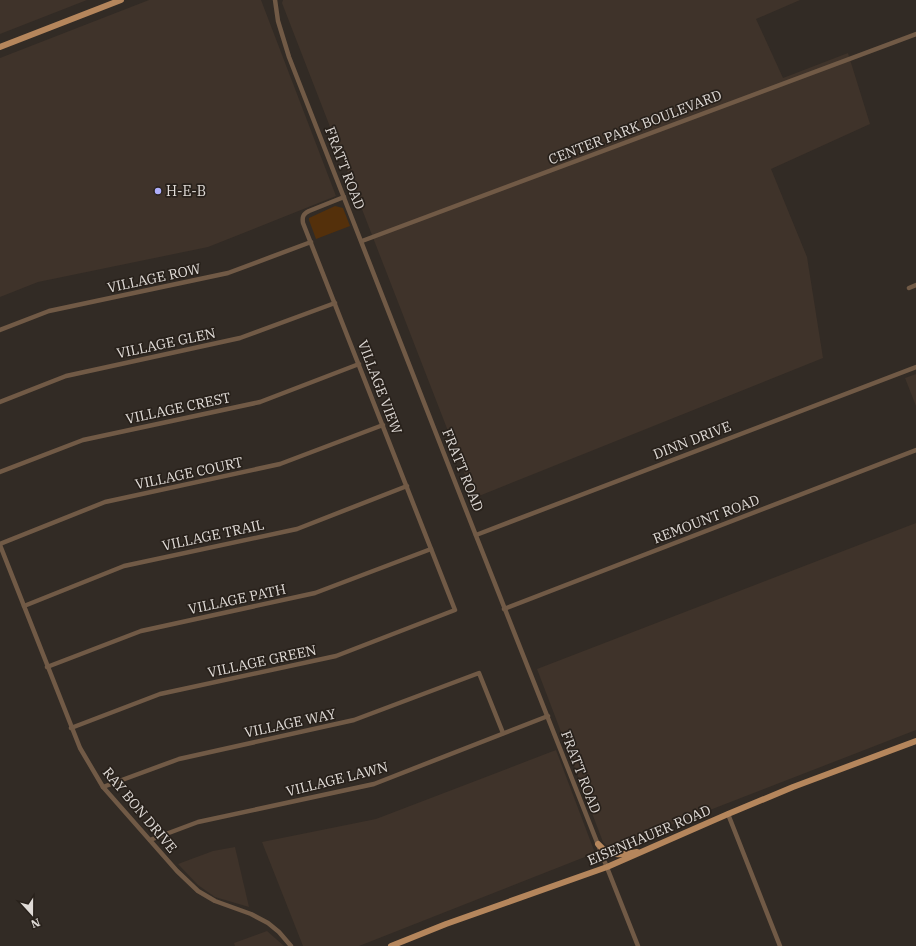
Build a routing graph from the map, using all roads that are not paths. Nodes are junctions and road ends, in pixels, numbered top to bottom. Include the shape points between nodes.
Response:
1 (121, 0) edge
2 (275, 0) edge
3 (916, 34) edge
4 (0, 47) edge
5 (344, 197) junction
6 (362, 241) junction
7 (311, 242) junction
8 (916, 285) edge
9 (909, 288) dead end
10 (335, 303) junction
11 (0, 330) edge
12 (359, 364) junction
13 (916, 367) edge
14 (0, 402) edge
15 (383, 425) junction
16 (916, 450) edge
17 (0, 472) edge
18 (407, 486) junction
19 (476, 535) junction
20 (0, 544) edge
21 (431, 549) junction
22 (24, 606) junction
23 (504, 609) junction
24 (455, 610) joint
25 (48, 667) junction
26 (548, 716) junction
27 (72, 728) junction
28 (504, 733) junction
29 (916, 741) edge
30 (103, 788) junction
31 (728, 814) junction
32 (150, 840) junction
33 (598, 844) junction
34 (652, 848) junction
35 (607, 867) junction
36 (291, 946) edge
37 (391, 946) edge
38 (638, 946) edge
39 (780, 946) edge

1 - 4 main road
2 - 5 street, FRATT ROAD via 284,43
3 - 6 street, CENTER PARK BOULEVARD
5 - 6 street, FRATT ROAD
5 - 7 street, VILLAGE VIEW via 304,214 303,223
6 - 19 street, FRATT ROAD
7 - 10 street, VILLAGE VIEW
7 - 11 street, VILLAGE ROW via 228,273 49,311
8 - 9 street
10 - 12 street, VILLAGE VIEW
10 - 14 street, VILLAGE GLEN via 240,338 66,376
12 - 15 street, VILLAGE VIEW
12 - 17 street, VILLAGE CREST via 260,402 83,440
13 - 19 street, DINN DRIVE
15 - 18 street, VILLAGE VIEW
15 - 20 street, VILLAGE COURT via 280,464 106,502
16 - 23 street, REMOUNT ROAD
18 - 21 street, VILLAGE VIEW
18 - 22 street, VILLAGE TRAIL via 297,529 124,566
19 - 23 street, FRATT ROAD
20 - 22 street, RAY BON DRIVE
21 - 24 street, VILLAGE VIEW
21 - 25 street, VILLAGE PATH via 315,593 141,631
22 - 25 street, RAY BON DRIVE
23 - 26 street, FRATT ROAD
24 - 27 street, VILLAGE GREEN via 336,656 160,694
25 - 27 street, RAY BON DRIVE
26 - 28 street, VILLAGE LAWN
26 - 33 street, FRATT ROAD
27 - 30 street, RAY BON DRIVE via 84,757
28 - 30 street, VILLAGE WAY via 479,673 354,720 179,759
28 - 32 street, VILLAGE LAWN via 374,784 198,822
29 - 31 main road, EISENHAUER ROAD
30 - 32 street, RAY BON DRIVE
31 - 34 main road, EISENHAUER ROAD
31 - 39 street
32 - 36 street, RAY BON DRIVE via 198,891 268,923
33 - 34 main road via 605,851 616,855
33 - 35 street, FRATT ROAD
34 - 35 main road, EISENHAUER ROAD
35 - 37 main road, EISENHAUER ROAD
35 - 38 street, FRATT ROAD

